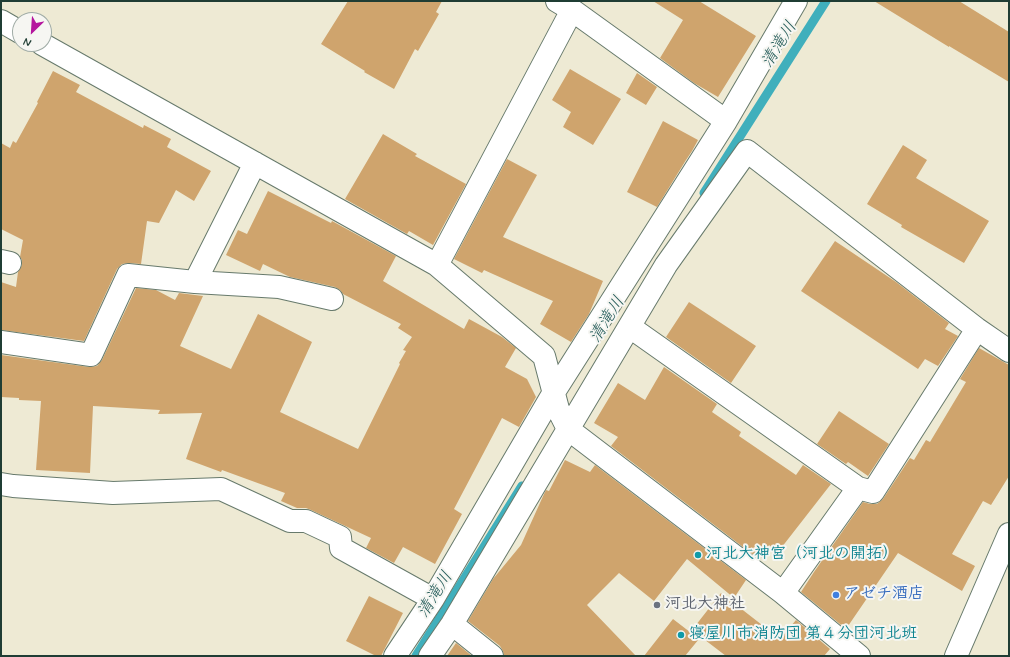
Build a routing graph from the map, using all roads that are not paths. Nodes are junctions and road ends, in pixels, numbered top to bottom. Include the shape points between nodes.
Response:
1 (796, 1) edge
2 (565, 6) edge
3 (1, 21) edge
4 (12, 27) edge
5 (52, 50) edge
6 (726, 121) junction
7 (255, 163) junction
8 (436, 265) junction
9 (195, 282) junction
10 (332, 299) dead end
11 (630, 327) junction
12 (977, 329) junction
13 (1, 342) edge
14 (1009, 351) edge
15 (554, 392) junction
16 (568, 429) junction
17 (1, 484) edge
18 (858, 488) junction
19 (1009, 534) edge
20 (783, 593) junction
21 (433, 599) junction
22 (452, 624) junction
23 (395, 656) edge
24 (430, 656) edge
25 (492, 656) edge
26 (859, 656) edge
27 (956, 656) edge

1 - 6 street
2 - 6 street
2 - 8 street
3 - 4 street
5 - 7 street
6 - 15 street
7 - 8 street
7 - 9 street
8 - 15 street via 544,356
9 - 10 street via 279,287
9 - 13 street via 128,275 91,355
11 - 12 street via 666,265 747,151
11 - 16 street
11 - 18 street
12 - 14 street
12 - 18 street via 873,492
15 - 16 street via 558,409
15 - 21 street
16 - 20 street
16 - 22 street
17 - 21 street via 113,493 221,489 290,521 306,521 340,538 341,548
18 - 20 street
19 - 27 street
20 - 26 street
21 - 23 street
22 - 24 street
22 - 25 street

